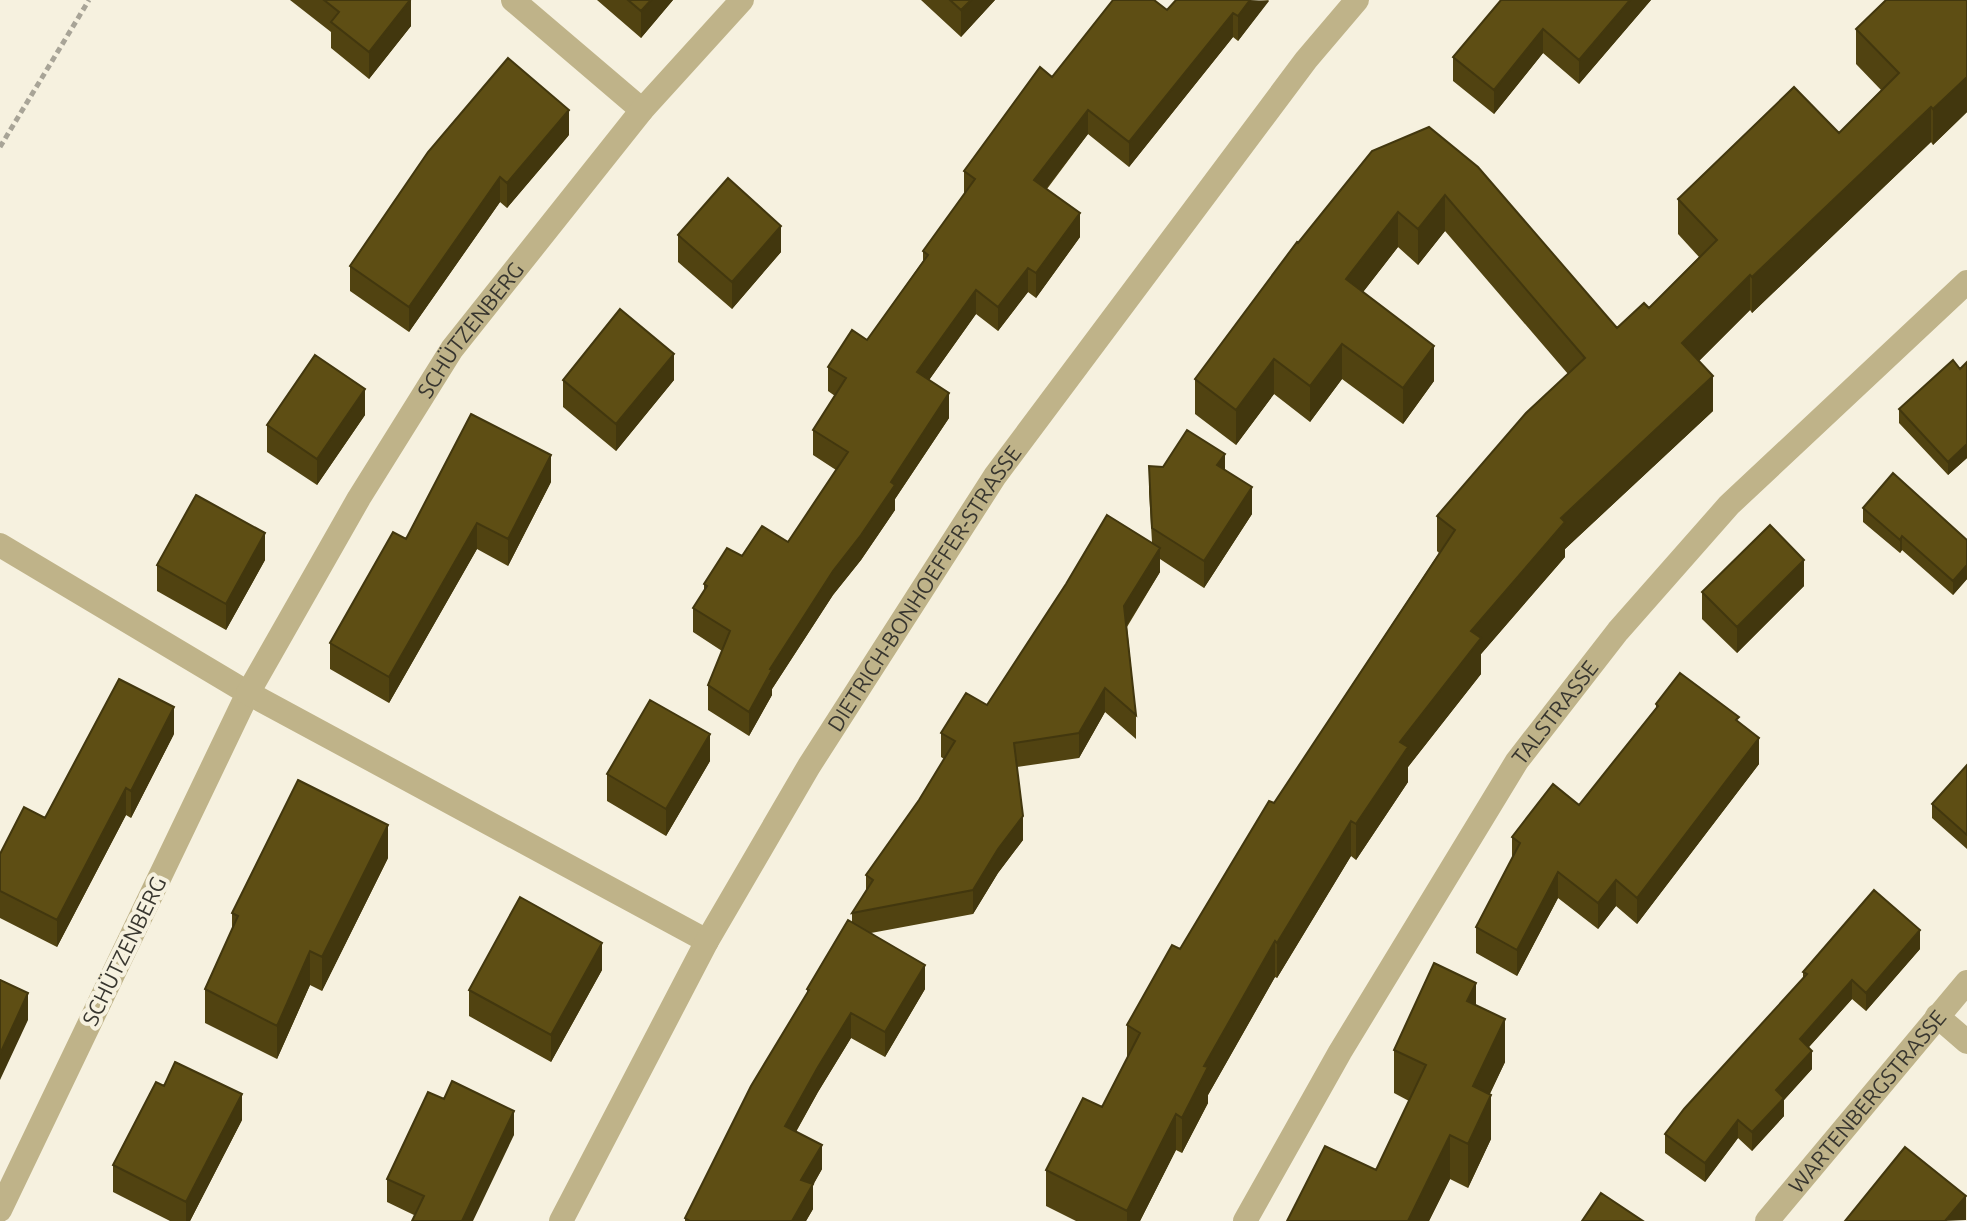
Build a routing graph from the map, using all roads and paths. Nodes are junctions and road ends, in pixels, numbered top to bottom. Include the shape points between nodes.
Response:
1 (89, 0) edge
2 (513, 0) edge
3 (742, 0) edge
4 (1357, 0) edge
5 (642, 110) junction
6 (0, 147) edge
7 (1967, 282) edge
8 (0, 545) edge
9 (248, 693) junction
10 (707, 941) junction
11 (1967, 982) edge
12 (1937, 1016) junction
13 (1967, 1042) edge
14 (0, 1210) edge
15 (561, 1221) edge
16 (1245, 1221) edge
17 (1767, 1221) edge

1 - 6 path
2 - 5 street
3 - 5 street, SCHÜTZENBERG
4 - 10 street, DIETRICH-BONHOEFFER-STRASSE via 1306,60 995,476 809,766
5 - 9 street, SCHÜTZENBERG via 452,349
7 - 16 street, TALSTRASSE via 1729,505 1618,631 1517,761 1340,1052
8 - 9 street
9 - 10 street
9 - 14 street, SCHÜTZENBERG
10 - 15 street, DIETRICH-BONHOEFFER-STRASSE
11 - 12 street, WARTENBERGSTRASSE
12 - 13 street
12 - 17 street, WARTENBERGSTRASSE

